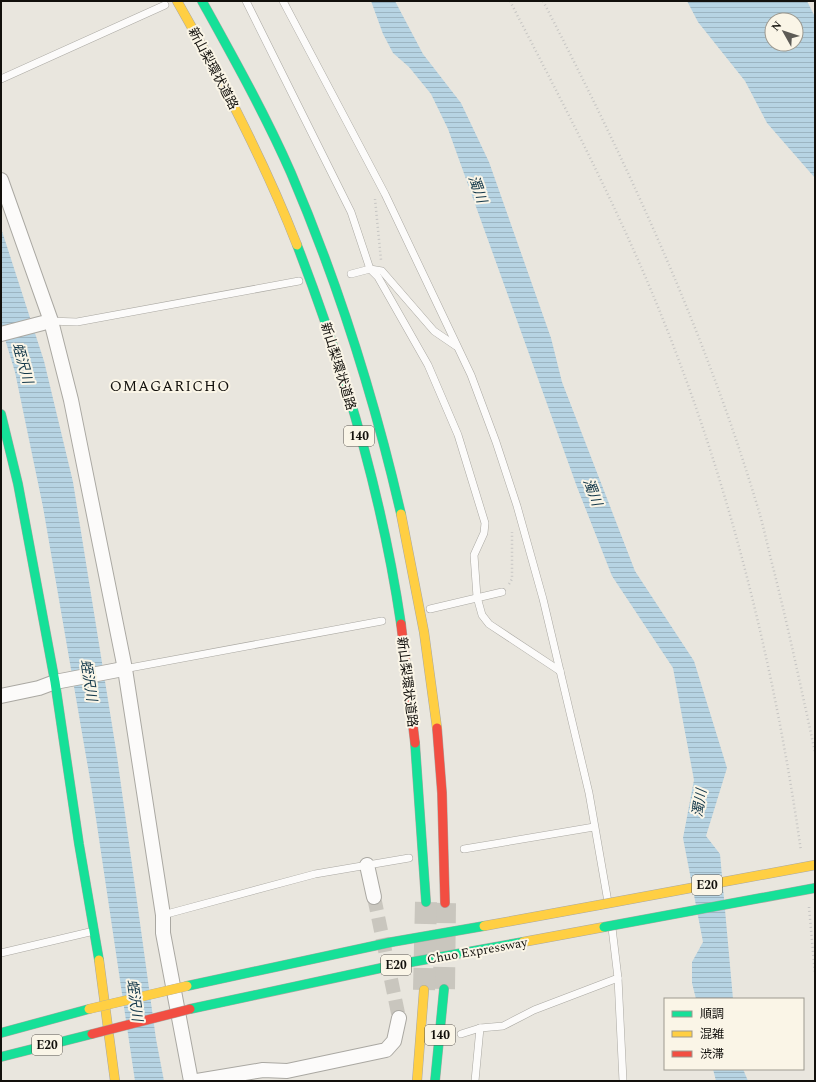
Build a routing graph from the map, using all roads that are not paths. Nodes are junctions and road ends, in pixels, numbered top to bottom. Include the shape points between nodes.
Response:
1 (177, 1) edge
2 (202, 1) edge
3 (246, 1) edge
4 (283, 1) edge
5 (165, 5) dead end
6 (1, 79) edge
7 (1, 180) edge
8 (370, 270) junction
9 (350, 274) dead end
10 (298, 281) dead end
11 (47, 322) junction
12 (1, 334) edge
13 (457, 347) junction
14 (1, 414) edge
15 (502, 592) road end
16 (477, 597) junction
17 (430, 609) dead end
18 (382, 621) dead end
19 (122, 670) junction
20 (560, 671) junction
21 (58, 681) junction
22 (1, 696) edge
23 (594, 827) junction
24 (464, 849) dead end
25 (409, 858) dead end
26 (367, 865) junction
27 (815, 865) edge
28 (815, 888) edge
29 (374, 897) tunnel mouth
30 (426, 902) tunnel mouth
31 (445, 903) tunnel mouth
32 (162, 915) junction
33 (95, 931) junction
34 (1, 953) edge
35 (618, 978) junction
36 (424, 990) tunnel mouth
37 (444, 990) tunnel mouth
38 (399, 1018) tunnel mouth
39 (480, 1028) junction
40 (1, 1033) edge
41 (461, 1034) dead end
42 (1, 1057) edge
43 (115, 1081) edge
44 (191, 1081) edge
45 (197, 1081) edge
46 (417, 1081) edge
47 (435, 1081) edge
48 (475, 1081) edge
49 (623, 1081) edge

1 - 30 main road, 新山梨環状道路 / 140 via 230,96 268,177 331,336 353,409 392,569 405,654 415,735
2 - 31 main road, 新山梨環状道路 / 140 via 251,90 314,231 351,328 375,406 413,563 427,650 437,730
3 - 8 lane via 351,212
4 - 13 lane via 385,194
5 - 6 lane
7 - 11 street
8 - 9 lane
8 - 13 lane via 382,271 434,331
8 - 16 lane via 378,276 428,365 458,435 485,523 484,533 474,555
10 - 11 lane via 77,322
11 - 12 street
11 - 19 street via 71,400
13 - 20 lane via 494,434 517,506
14 - 21 main road via 18,484
15 - 16 lane
16 - 17 lane
16 - 20 lane via 482,615 489,624
18 - 19 lane
19 - 21 street
19 - 32 street
20 - 23 lane via 589,793
21 - 22 street
21 - 33 main road via 79,844
23 - 24 lane
23 - 35 lane via 610,914
25 - 26 lane
26 - 29 street
26 - 32 lane via 315,874
27 - 40 main road, Chuo Expressway / E20, bridge via 392,942 187,986
28 - 42 main road, Chuo Expressway / E20, bridge via 395,965 190,1009
32 - 44 street via 163,934
33 - 34 lane
33 - 43 main road
35 - 39 lane via 534,1010 503,1026
35 - 49 lane
36 - 46 main road, 140
37 - 47 main road, 140
38 - 45 street via 398,1042 386,1050 287,1071 263,1070
39 - 41 lane
39 - 48 lane

